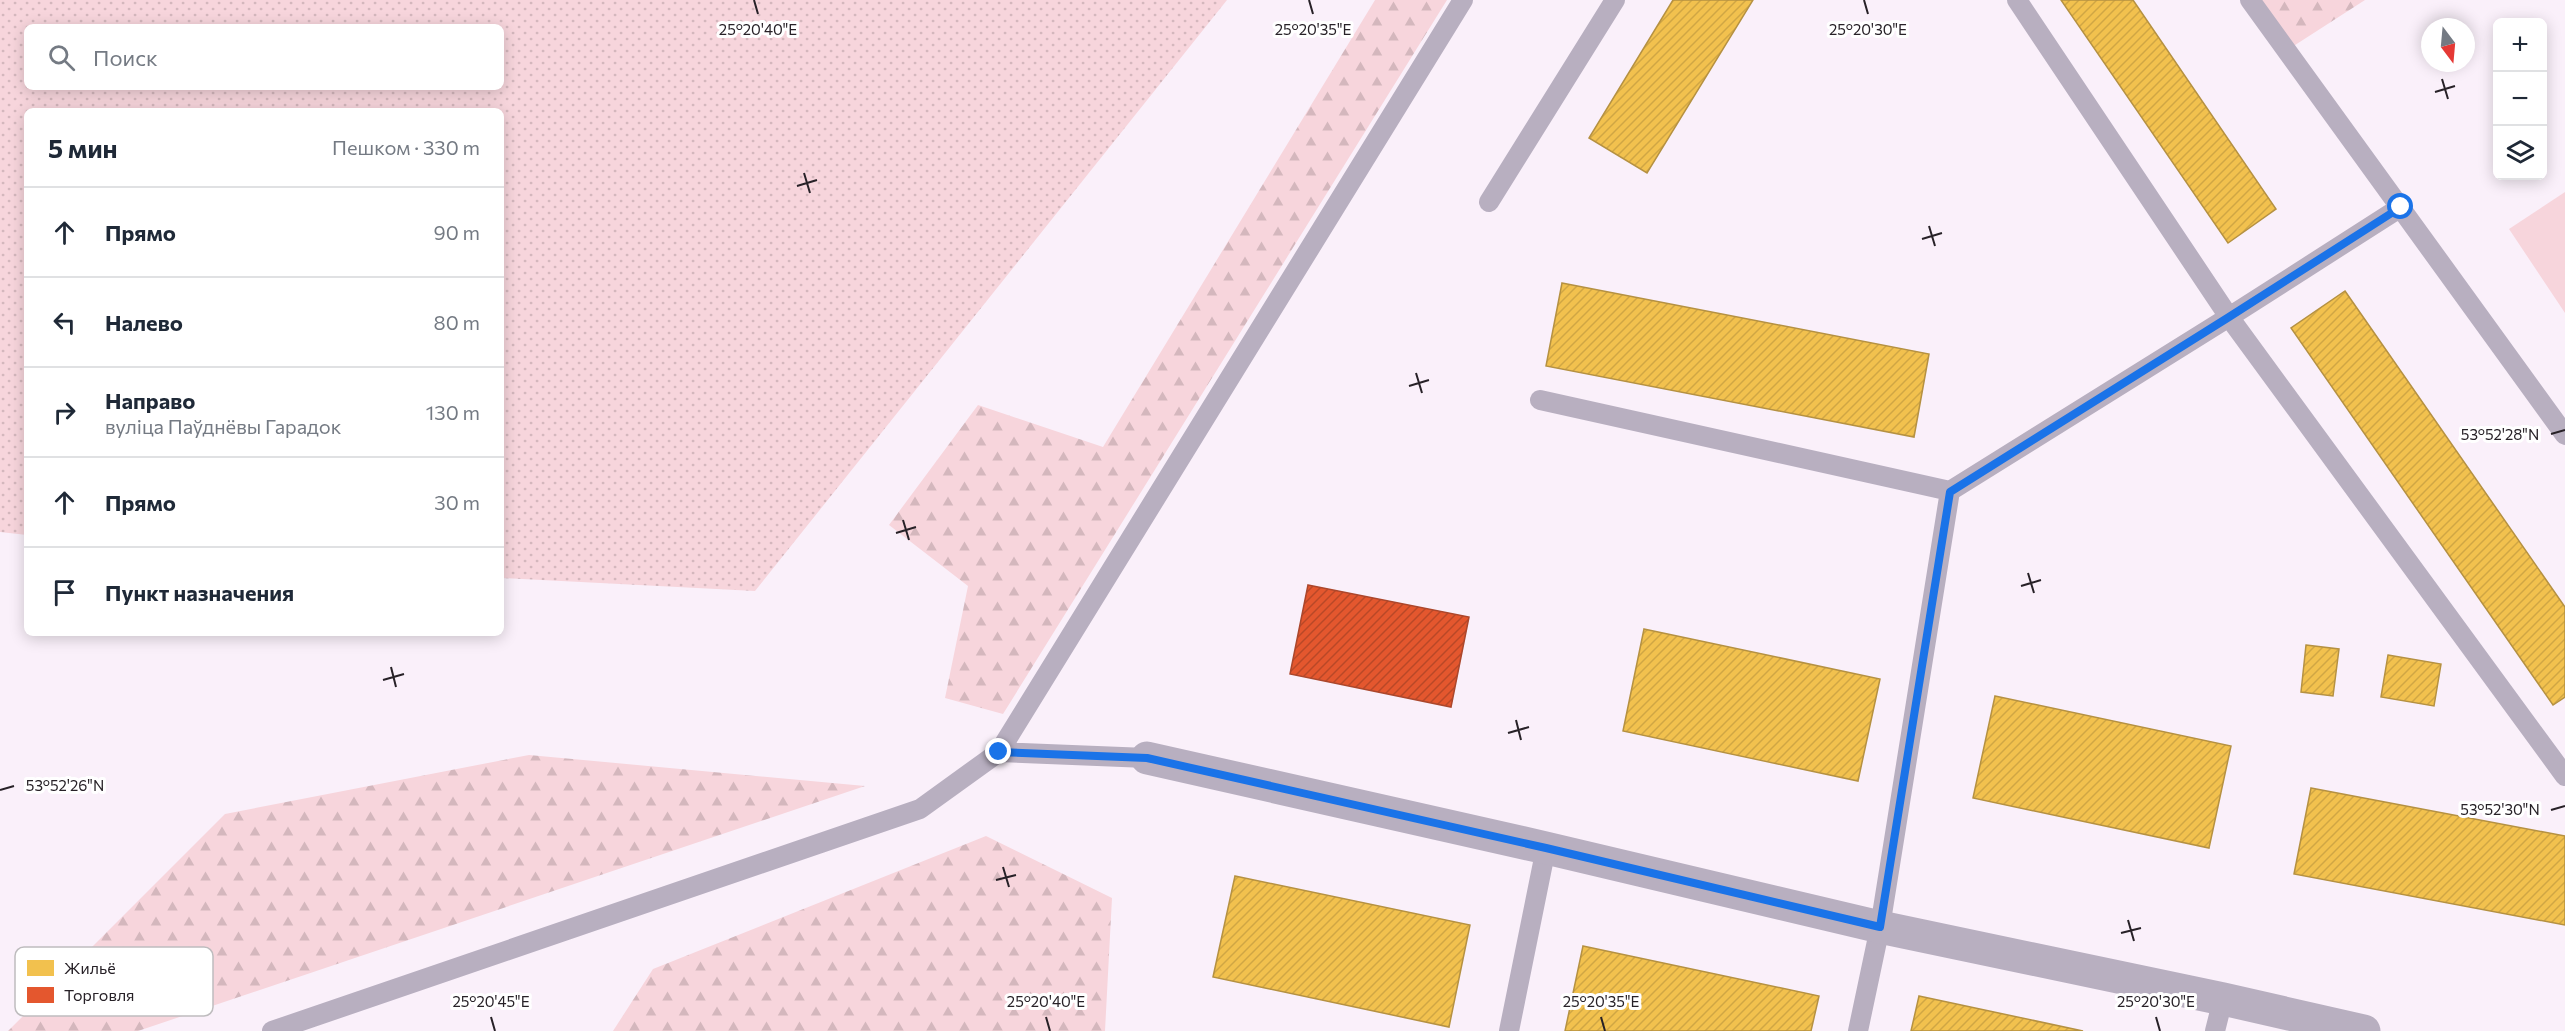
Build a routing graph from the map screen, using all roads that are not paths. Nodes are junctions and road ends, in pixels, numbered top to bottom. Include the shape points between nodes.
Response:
1 (1463, 0) edge
2 (1615, 0) edge
3 (2017, 0) edge
4 (2250, 0) edge
5 (1489, 202) dead end
6 (2401, 207) junction
7 (2229, 317) junction
8 (1540, 400) dead end
9 (2565, 435) edge
10 (1950, 492) junction
11 (999, 752) junction
12 (1147, 758) joint
13 (2565, 776) edge
14 (1546, 848) junction
15 (1880, 927) junction
16 (2223, 999) junction
17 (272, 1031) edge
18 (1509, 1031) edge
19 (1858, 1031) edge
20 (2215, 1031) edge
21 (2364, 1031) edge

1 - 11 lane
2 - 5 lane
3 - 7 lane
4 - 6 lane
6 - 7 lane
6 - 9 lane
7 - 10 lane
7 - 13 lane
8 - 10 lane
10 - 15 lane
11 - 12 lane
11 - 17 lane via 920,809
12 - 14 street
14 - 15 street
14 - 18 lane
15 - 16 street
15 - 19 lane
16 - 20 lane
16 - 21 street

